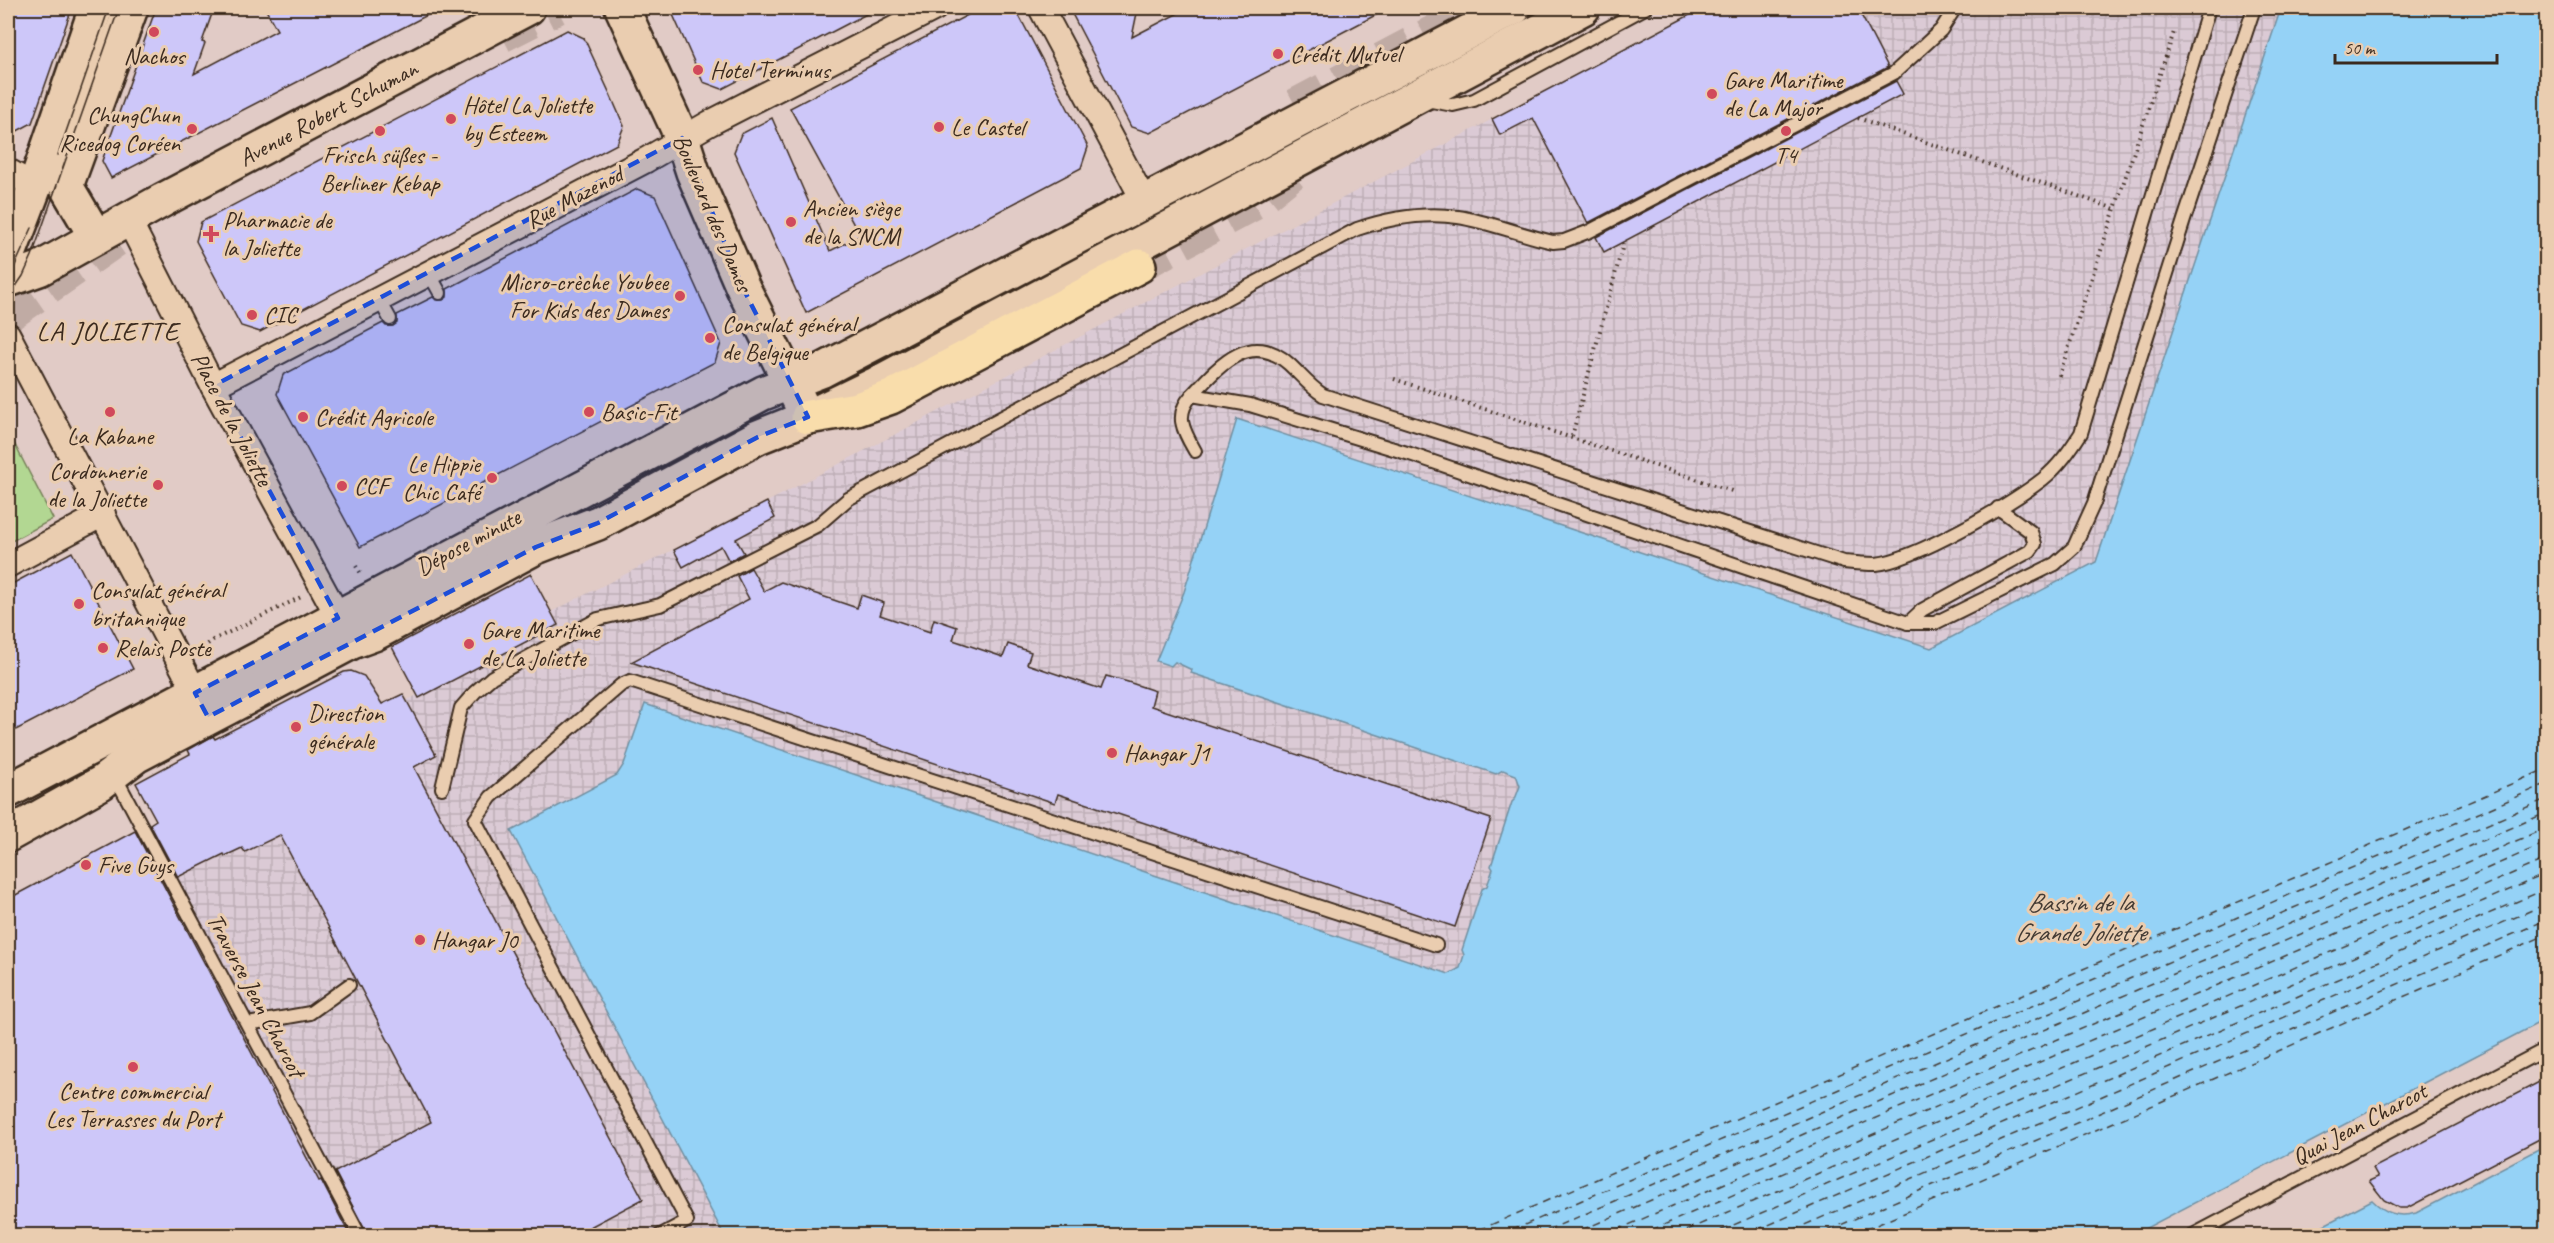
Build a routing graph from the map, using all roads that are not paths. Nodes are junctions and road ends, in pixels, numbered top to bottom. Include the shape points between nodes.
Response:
1 (96, 8) edge
2 (131, 8) edge
3 (528, 8) edge
4 (622, 8) edge
5 (935, 8) edge
6 (1041, 8) edge
7 (1514, 8) edge
8 (1645, 8) edge
9 (1955, 8) edge
10 (2209, 8) edge
11 (2254, 8) edge
12 (1577, 9) edge
13 (1413, 98) junction
14 (682, 138) junction
15 (21, 178) edge
16 (1144, 201) junction
17 (128, 219) junction
18 (96, 237) junction
19 (8, 257) edge
20 (1139, 266) tunnel mouth
21 (8, 280) edge
22 (8, 337) edge
23 (788, 382) junction
24 (213, 386) junction
25 (1192, 395) junction
26 (808, 417) junction
27 (1195, 451) dead end
28 (1998, 507) junction
29 (103, 514) junction
30 (8, 564) edge
31 (1908, 623) junction
32 (345, 630) junction
33 (202, 705) junction
34 (122, 761) junction
35 (442, 788) dead end
36 (8, 791) edge
37 (8, 835) edge
38 (1436, 945) dead end
39 (349, 985) dead end
40 (248, 1024) junction
41 (2547, 1049) edge
42 (360, 1236) edge
43 (659, 1236) edge
44 (2192, 1236) edge

1 - 15 street
2 - 18 street via 66,186
3 - 17 street, Avenue Robert Schuman
4 - 14 street, Boulevard des Dames
5 - 14 street, Rue Mazenod
6 - 16 street
7 - 16 street
8 - 13 lane via 1474,100 1453,105
9 - 35 lane via 1941,30 1894,73 1590,231 1552,242 1464,219 1427,216 1396,217 1357,229 848,499 818,525 660,605 598,619 492,677 475,692 461,708
10 - 28 lane via 2081,433 2067,455 2043,478
11 - 31 lane via 2094,503 2074,547 2055,564 1935,623
12 - 13 street
13 - 26 street
14 - 23 street, Boulevard des Dames via 739,278
14 - 24 street, Rue Mazenod via 385,309
15 - 19 street
16 - 23 street via 824,370
17 - 18 street, Avenue Robert Schuman
17 - 24 street, Place de la Joliette
18 - 21 street, Avenue Robert Schuman via 29,274
20 - 26 highway via 891,397 857,409
22 - 29 street
23 - 26 street, Boulevard des Dames
23 - 32 street
24 - 32 street, Place de la Joliette
25 - 27 lane via 1183,405 1181,416
25 - 28 lane via 1234,355 1253,350 1273,353 1323,395 1844,562 1876,564 1902,557 1978,521
25 - 31 lane via 1250,405 1410,454
26 - 32 street via 758,437 598,523 555,533 536,547
28 - 31 lane via 2031,532 2035,544 2030,551 1922,610
29 - 30 street
29 - 33 street
32 - 33 street
33 - 34 street
33 - 36 street
34 - 37 street via 72,801
34 - 40 lane, Traverse Jean Charcot
38 - 43 lane via 630,681 491,797 475,820 687,1221
39 - 40 lane via 310,1013
40 - 42 lane, Traverse Jean Charcot
41 - 44 lane, Quai Jean Charcot

